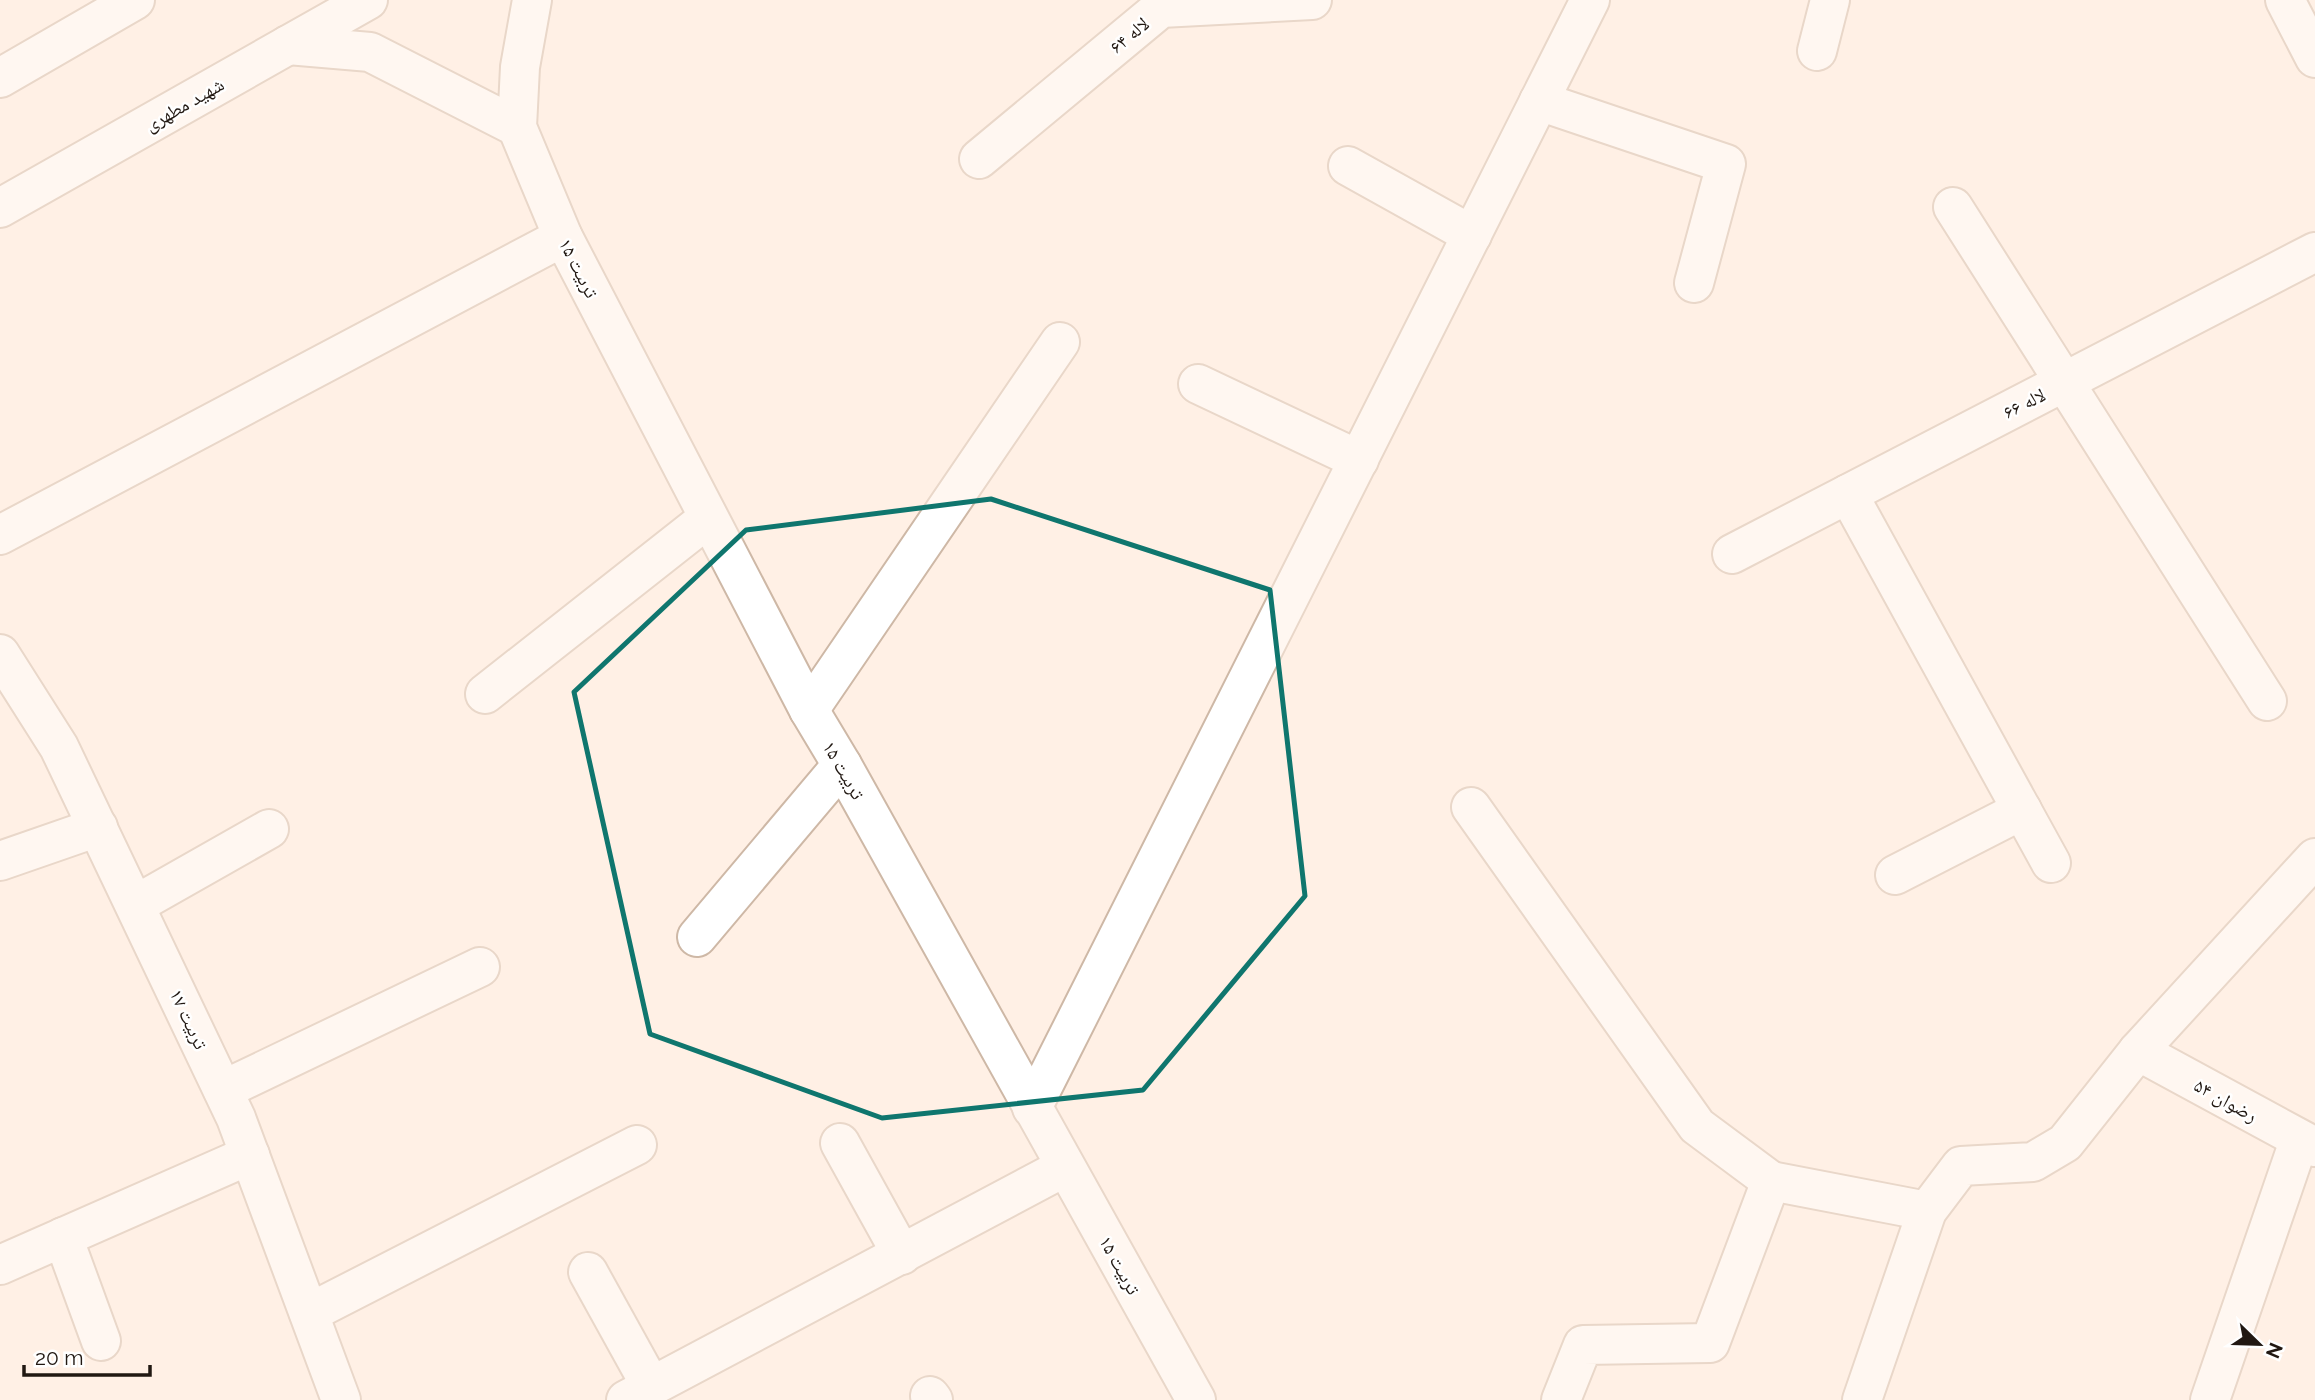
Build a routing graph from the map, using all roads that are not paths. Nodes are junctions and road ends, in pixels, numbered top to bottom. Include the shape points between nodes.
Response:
1 (368, 0) edge
2 (532, 0) edge
3 (1312, 0) edge
4 (1590, 0) edge
5 (1830, 0) edge
6 (2285, 0) edge
7 (133, 1) edge
8 (288, 45) junction
9 (1817, 51) dead end
10 (2315, 58) edge
11 (0, 78) edge
12 (1539, 101) junction
13 (517, 127) junction
14 (979, 159) dead end
15 (1348, 166) dead end
16 (1953, 207) dead end
17 (0, 208) edge
18 (1472, 235) junction
19 (563, 237) junction
20 (2315, 252) edge
21 (1694, 283) dead end
22 (1060, 342) dead end
23 (2062, 383) junction
24 (1198, 384) dead end
25 (1359, 460) junction
26 (1848, 494) junction
27 (707, 519) junction
28 (0, 535) edge
29 (1732, 554) dead end
30 (0, 654) edge
31 (485, 694) dead end
32 (2267, 701) dead end
33 (809, 710) junction
34 (842, 765) junction
35 (1471, 807) dead end
36 (2022, 810) junction
37 (97, 827) junction
38 (269, 829) dead end
39 (2315, 858) edge
40 (0, 861) edge
41 (2052, 863) dead end
42 (1895, 875) dead end
43 (135, 905) junction
44 (697, 937) dead end
45 (480, 967) dead end
46 (2138, 1051) junction
47 (223, 1090) junction
48 (1032, 1108) junction
49 (840, 1143) dead end
50 (2307, 1144) edge
51 (637, 1145) dead end
52 (250, 1156) junction
53 (1065, 1167) junction
54 (1771, 1181) junction
55 (1927, 1211) junction
56 (63, 1237) junction
57 (902, 1255) junction
58 (0, 1265) edge
59 (588, 1272) dead end
60 (309, 1314) junction
61 (101, 1341) dead end
62 (638, 1393) edge
63 (341, 1400) edge
64 (1196, 1400) edge
65 (1561, 1400) edge
66 (1862, 1400) edge
67 (2210, 1400) edge

1 - 8 street, شهید مطهری
2 - 13 street, تربیت ۱۵ via 520,66
3 - 14 street, لاله ۶۴ via 1161,8
4 - 12 street
5 - 9 street
6 - 10 street
7 - 11 street
8 - 13 street via 370,52
8 - 17 street, شهید مطهری
12 - 18 street
12 - 21 street via 1726,164
13 - 19 street, تربیت ۱۵
15 - 18 street
16 - 23 street
18 - 25 street
19 - 27 street, تربیت ۱۵
19 - 28 street
20 - 23 street, لاله ۶۶
22 - 33 street
23 - 26 street, لاله ۶۶
23 - 32 street
24 - 25 street
25 - 48 street
26 - 29 street, لاله ۶۶
26 - 36 street
27 - 31 street
27 - 33 street, تربیت ۱۵
30 - 37 street, تربیت ۱۷ via 59,747
33 - 34 street, تربیت ۱۵
34 - 44 street
34 - 48 street, تربیت ۱۵
35 - 54 street via 1697,1126
36 - 41 street
36 - 42 street
37 - 40 street
37 - 43 street, تربیت ۱۷
38 - 43 street
39 - 46 street
43 - 47 street, تربیت ۱۷
45 - 47 street
46 - 50 street, رضوان ۵۴
46 - 55 street via 2065,1143 2033,1162 1961,1166
47 - 52 street, تربیت ۱۷
48 - 53 street, تربیت ۱۵
49 - 57 street
50 - 67 street
51 - 60 street
52 - 56 street
52 - 60 street, تربیت ۱۷
53 - 57 street
53 - 64 street, تربیت ۱۵
54 - 55 street
54 - 65 street via 1710,1343 1583,1345
55 - 66 street
56 - 58 street
56 - 61 street
57 - 62 street
59 - 62 street
60 - 63 street, تربیت ۱۷

